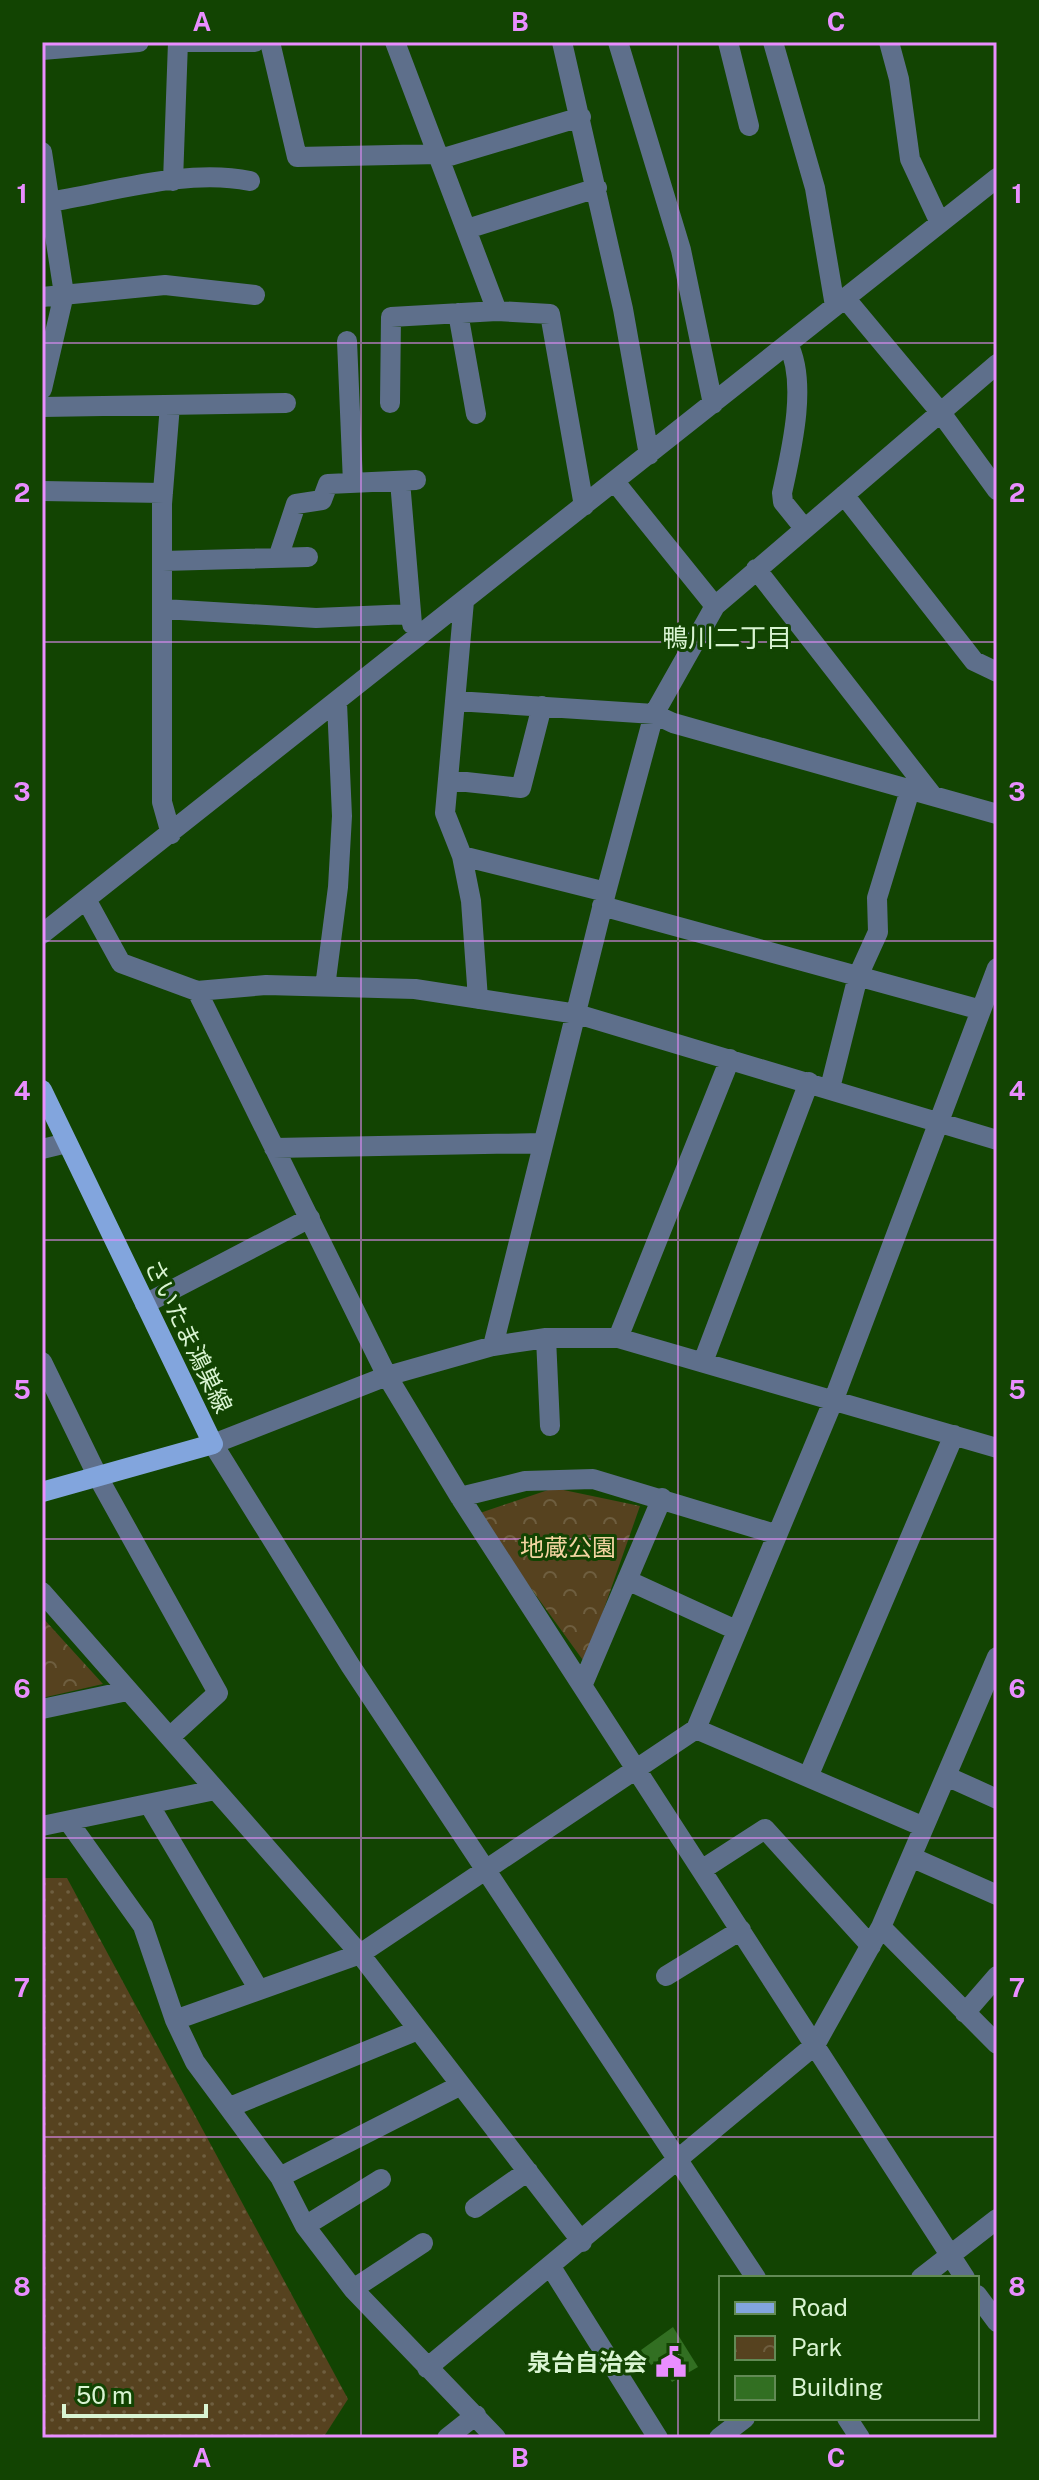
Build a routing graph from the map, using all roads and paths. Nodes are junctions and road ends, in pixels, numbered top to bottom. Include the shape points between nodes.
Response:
1 (139, 42) edge
2 (178, 42) edge
3 (189, 42) edge
4 (255, 42) edge
5 (270, 42) edge
6 (395, 42) edge
7 (562, 42) edge
8 (618, 42) edge
9 (728, 42) edge
10 (773, 42) edge
11 (889, 42) edge
12 (42, 50) edge
13 (581, 117) junction
14 (749, 126) dead end
15 (42, 152) edge
16 (440, 156) junction
17 (997, 178) edge
18 (173, 181) junction
19 (250, 181) dead end
20 (597, 188) junction
21 (49, 202) junction
22 (940, 223) junction
23 (467, 229) junction
24 (64, 294) junction
25 (255, 295) dead end
26 (42, 297) edge
27 (840, 302) junction
28 (497, 311) junction
29 (458, 313) junction
30 (347, 341) dead end
31 (788, 344) junction
32 (997, 364) edge
33 (42, 389) edge
34 (286, 403) dead end
35 (390, 403) dead end
36 (713, 404) junction
37 (170, 405) junction
38 (42, 407) edge
39 (941, 413) junction
40 (476, 414) dead end
41 (649, 455) junction
42 (615, 482) junction
43 (353, 483) junction
44 (997, 490) edge
45 (42, 491) edge
46 (163, 493) junction
47 (844, 495) junction
48 (584, 506) junction
49 (804, 528) junction
50 (308, 557) dead end
51 (278, 558) junction
52 (163, 561) junction
53 (756, 569) junction
54 (464, 601) junction
55 (715, 606) junction
56 (163, 609) junction
57 (411, 614) junction
58 (415, 640) junction
59 (997, 672) edge
60 (456, 701) junction
61 (337, 703) junction
62 (542, 706) junction
63 (654, 714) junction
64 (448, 780) junction
65 (910, 790) junction
66 (932, 795) junction
67 (997, 814) edge
68 (171, 834) junction
69 (462, 856) junction
70 (604, 899) junction
71 (87, 901) junction
72 (42, 934) edge
73 (997, 970) edge
74 (858, 976) junction
75 (325, 987) junction
76 (197, 991) junction
77 (478, 999) junction
78 (981, 1010) junction
79 (577, 1014) junction
80 (730, 1059) junction
81 (809, 1082) junction
82 (830, 1088) junction
83 (42, 1090) edge
84 (938, 1120) junction
85 (997, 1140) edge
86 (67, 1143) junction
87 (542, 1143) junction
88 (274, 1148) junction
89 (42, 1149) edge
90 (310, 1218) junction
91 (145, 1304) junction
92 (546, 1338) junction
93 (618, 1338) junction
94 (493, 1346) junction
95 (42, 1362) edge
96 (703, 1362) junction
97 (387, 1376) junction
98 (834, 1399) junction
99 (550, 1426) dead end
100 (954, 1435) junction
101 (213, 1444) junction
102 (997, 1448) edge
103 (99, 1479) junction
104 (42, 1492) edge
105 (460, 1497) junction
106 (662, 1498) junction
107 (775, 1534) junction
108 (627, 1580) junction
109 (42, 1592) edge
110 (736, 1630) junction
111 (997, 1657) edge
112 (582, 1686) junction
113 (127, 1691) junction
114 (42, 1709) edge
115 (696, 1729) junction
116 (171, 1736) junction
117 (638, 1770) junction
118 (946, 1776) junction
119 (808, 1777) junction
120 (215, 1790) junction
121 (997, 1799) edge
122 (150, 1806) junction
123 (68, 1821) junction
124 (42, 1826) edge
125 (924, 1827) junction
126 (911, 1857) junction
127 (489, 1869) junction
128 (703, 1869) junction
129 (997, 1895) edge
130 (881, 1927) junction
131 (741, 1930) junction
132 (871, 1946) junction
133 (360, 1954) junction
134 (666, 1976) dead end
135 (997, 1976) edge
136 (259, 1990) junction
137 (965, 2013) junction
138 (175, 2020) junction
139 (418, 2030) junction
140 (997, 2044) edge
141 (815, 2045) junction
142 (461, 2085) junction
143 (230, 2107) junction
144 (679, 2162) junction
145 (528, 2171) junction
146 (280, 2177) junction
147 (381, 2179) dead end
148 (475, 2208) dead end
149 (997, 2219) edge
150 (305, 2226) junction
151 (582, 2242) junction
152 (423, 2243) dead end
153 (948, 2256) junction
154 (551, 2267) junction
155 (755, 2276) edge
156 (923, 2276) edge
157 (963, 2276) edge
158 (353, 2289) junction
159 (979, 2298) edge
160 (997, 2322) edge
161 (427, 2368) junction
162 (476, 2415) junction
163 (742, 2420) edge
164 (848, 2420) edge
165 (447, 2438) edge
166 (496, 2438) edge
167 (658, 2438) edge
168 (719, 2438) edge
169 (860, 2438) edge

1 - 12 street
2 - 18 street
3 - 4 street
5 - 16 street via 297,157
6 - 16 street
7 - 13 street
8 - 36 street via 681,250
9 - 14 street
10 - 27 street via 815,188
11 - 22 street via 910,159
13 - 16 street
13 - 20 street
15 - 21 street
16 - 23 street
17 - 22 street
18 - 19 street via 227,176
18 - 21 street
20 - 23 street
20 - 41 street
21 - 24 street
22 - 27 street
23 - 28 street
24 - 25 street via 165,285
24 - 26 street
24 - 33 street
27 - 31 street
27 - 39 street
28 - 29 street
28 - 48 street via 550,314
29 - 35 street via 391,317
29 - 40 street
30 - 43 street
31 - 36 street
31 - 49 street via 795,358 795,428 782,493
32 - 39 street
34 - 37 street
36 - 41 street
37 - 38 street
37 - 46 street
39 - 44 street
39 - 47 street
41 - 42 street
42 - 48 street
42 - 55 street
43 - 51 street via 328,484 322,500 296,504
43 - 57 street via 408,480
45 - 46 street
46 - 52 street
47 - 49 street
47 - 59 street via 974,661
48 - 54 street
49 - 53 street
50 - 51 street
51 - 52 street
52 - 56 street
53 - 55 street
53 - 66 street
54 - 58 street
54 - 60 street
55 - 63 street
56 - 57 street via 316,618
56 - 68 street via 162,802
57 - 58 street
58 - 61 street
60 - 62 street
60 - 64 street
61 - 68 street
61 - 75 street via 341,830
62 - 63 street
62 - 64 street via 521,788
63 - 65 street
63 - 70 street
64 - 69 street via 445,813
65 - 66 street
65 - 74 street via 877,898 878,932
66 - 67 street
68 - 71 street
69 - 70 street
69 - 77 street
70 - 74 street
70 - 79 street
71 - 72 street
71 - 76 street via 121,963
73 - 78 street
74 - 78 street
74 - 82 street
75 - 76 street
75 - 77 street via 415,989
76 - 88 street
77 - 79 street
78 - 84 street
79 - 80 street
79 - 87 street
80 - 81 street
80 - 93 street
81 - 82 street
81 - 96 street
82 - 84 street
83 - 86 main road, さいたま鴻巣線
84 - 85 street
84 - 98 street
86 - 89 street
86 - 91 main road, さいたま鴻巣線
87 - 88 street
87 - 94 street
88 - 90 street
90 - 91 street
90 - 97 street
91 - 101 main road, さいたま鴻巣線
92 - 93 street
92 - 94 street
92 - 99 street
93 - 96 street
94 - 97 street
95 - 103 street
96 - 98 street
97 - 101 street
97 - 105 street
98 - 100 street
98 - 107 street
100 - 102 street
100 - 119 street
101 - 103 main road, さいたま鴻巣線
101 - 127 street via 350,1665
103 - 104 main road, さいたま鴻巣線
103 - 116 street via 218,1693
105 - 106 street via 525,1481 593,1479
105 - 112 street
106 - 107 street
106 - 108 street
107 - 110 street
108 - 110 street
108 - 112 street
109 - 113 street
110 - 115 street
111 - 118 street
112 - 117 street
113 - 114 street
113 - 116 street
115 - 117 street
115 - 119 street
116 - 120 street
117 - 127 street
117 - 128 street
118 - 121 street
118 - 125 street
119 - 125 street
120 - 122 street
120 - 133 street
122 - 123 street
122 - 136 street
123 - 124 street
123 - 138 street via 143,1926
125 - 126 street
126 - 129 street
126 - 130 street
127 - 133 street
127 - 144 street
128 - 131 street
128 - 132 street via 765,1829
130 - 132 street
130 - 137 street
131 - 134 street
131 - 141 street
132 - 141 street
133 - 136 street
133 - 139 street
135 - 137 street
136 - 138 street
137 - 140 street
138 - 143 street via 195,2062
139 - 142 street
139 - 143 street
141 - 144 street
141 - 153 street
142 - 145 street
142 - 146 street
143 - 146 street
144 - 151 street
144 - 155 street
145 - 148 street
145 - 151 street
146 - 150 street
147 - 150 street
149 - 153 street
150 - 158 street
151 - 154 street
152 - 158 street
153 - 156 street
153 - 157 street
154 - 161 street
154 - 167 street
158 - 161 street
159 - 160 street
161 - 162 street
162 - 165 street
162 - 166 street
163 - 168 street
164 - 169 street

